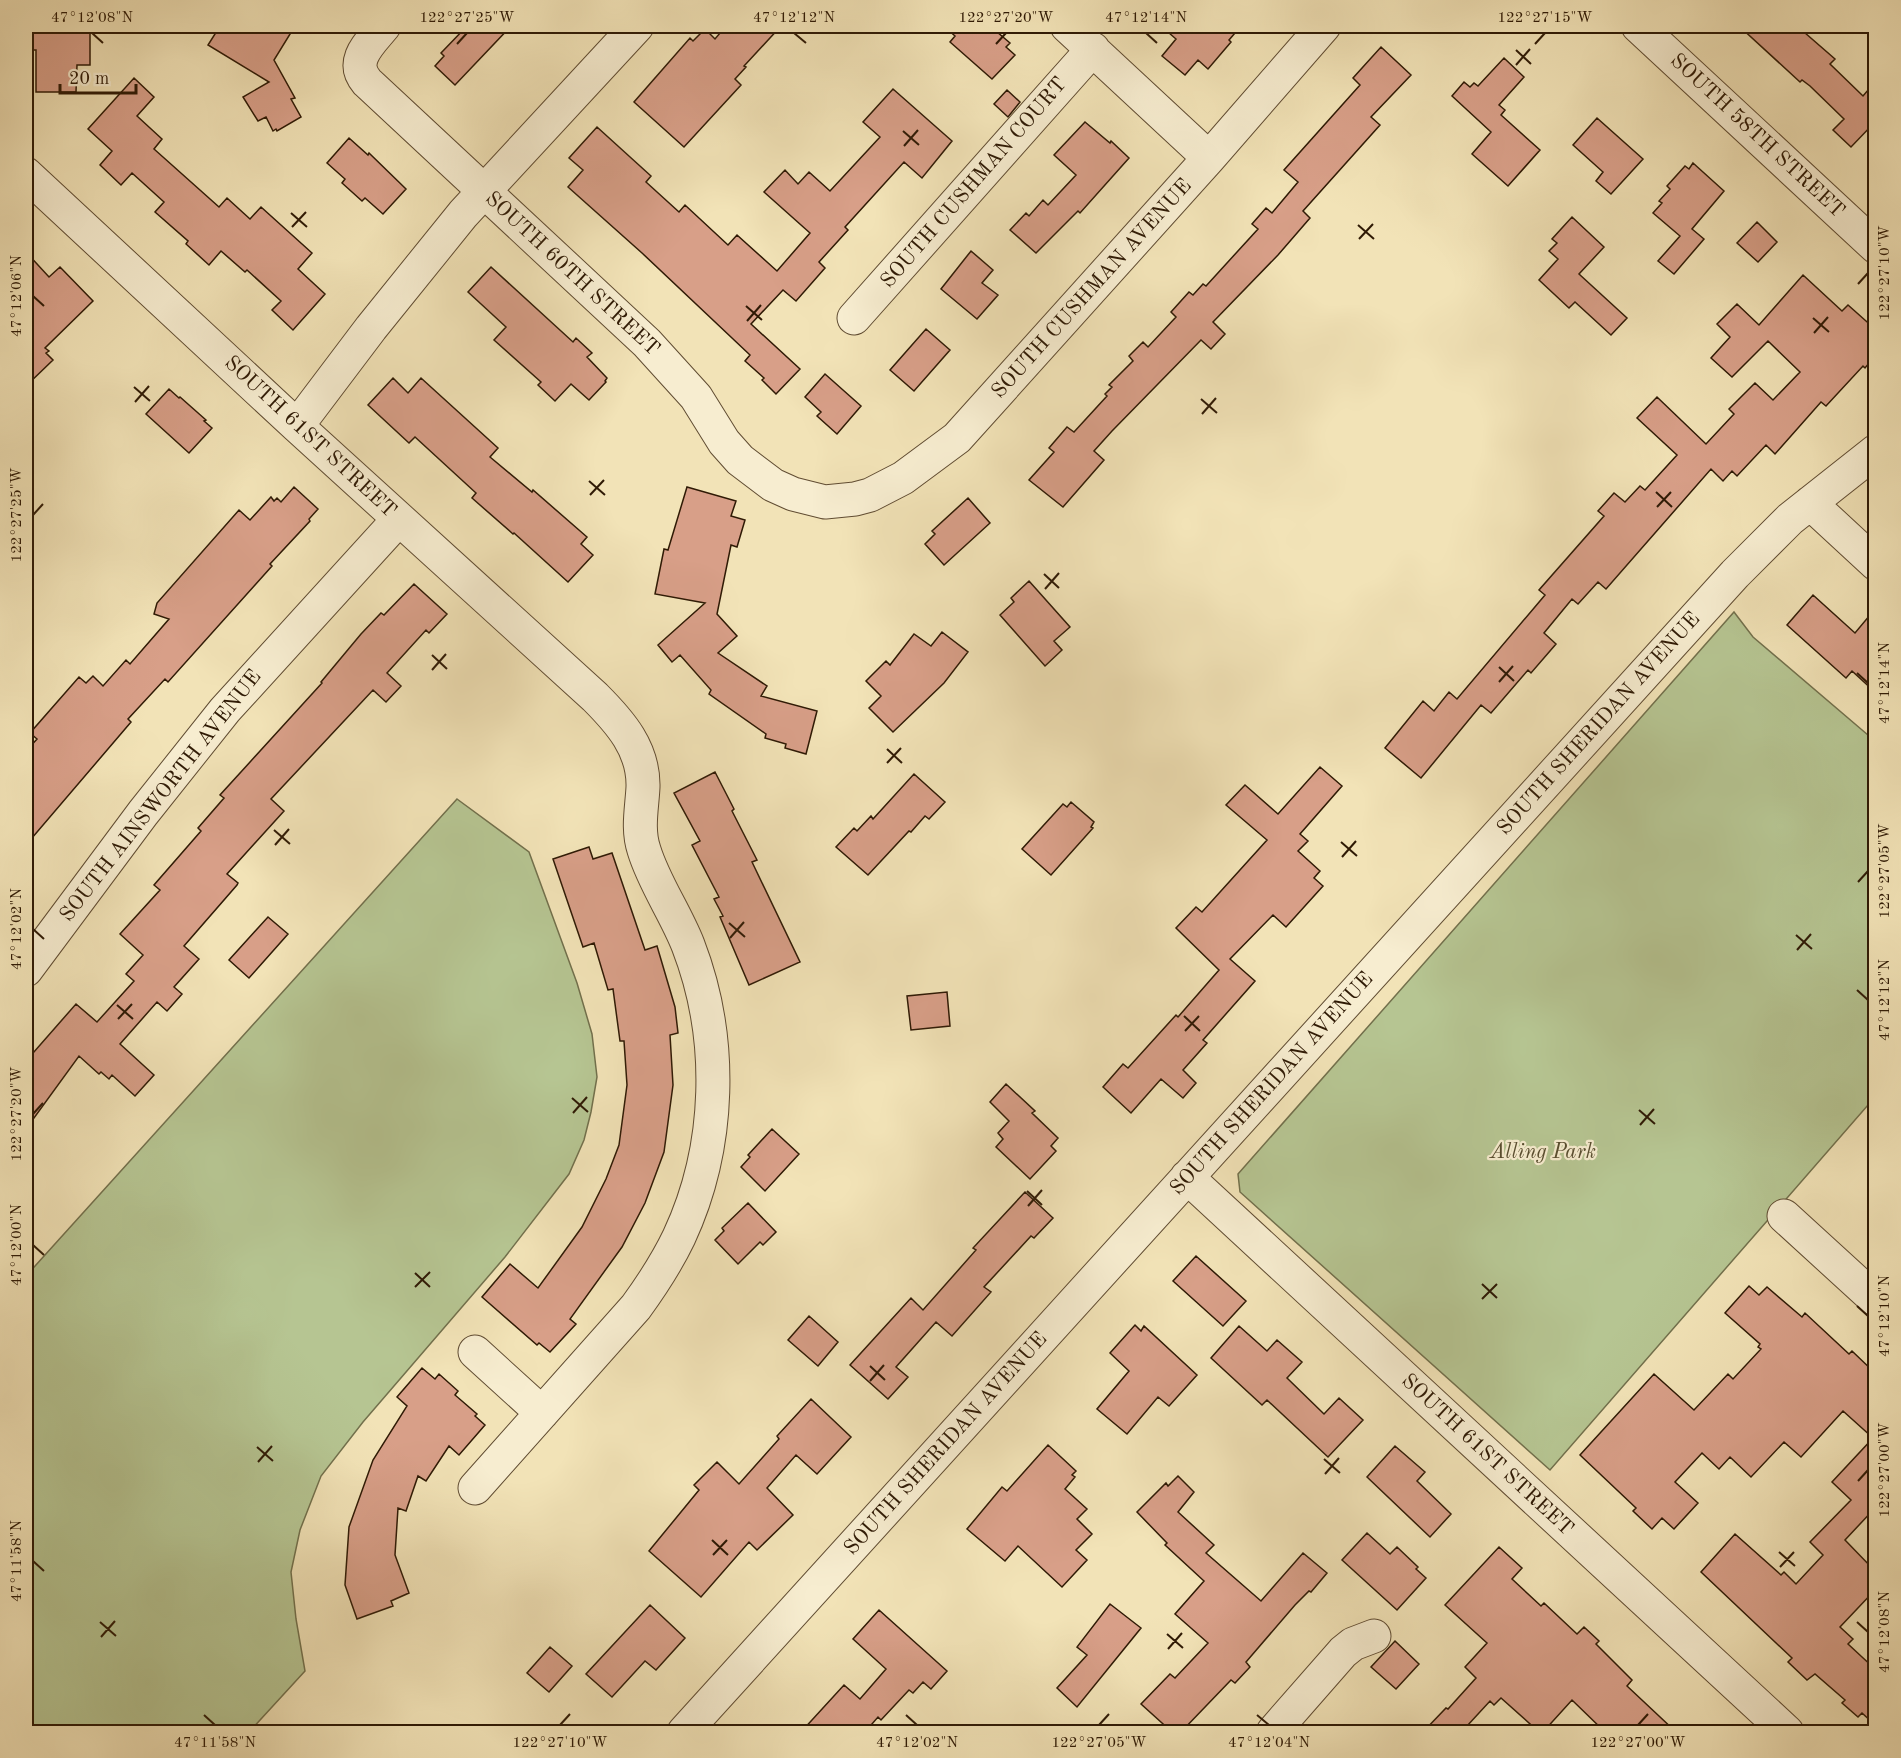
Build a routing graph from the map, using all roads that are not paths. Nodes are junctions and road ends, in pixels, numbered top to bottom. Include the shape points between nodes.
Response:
1 (384, 26) edge
2 (637, 26) edge
3 (1067, 26) edge
4 (1324, 26) edge
5 (1638, 26) edge
6 (1093, 48) junction
7 (1209, 158) junction
8 (26, 174) edge
9 (484, 190) junction
10 (1875, 247) edge
11 (854, 318) dead end
12 (297, 426) junction
13 (1875, 451) edge
14 (825, 502) joint
15 (1810, 503) junction
16 (399, 519) junction
17 (1875, 564) edge
18 (26, 970) edge
19 (1187, 1177) junction
20 (1784, 1216) dead end
21 (1875, 1300) edge
22 (475, 1352) dead end
23 (542, 1413) junction
24 (475, 1488) dead end
25 (1374, 1636) dead end
26 (684, 1732) edge
27 (1273, 1732) edge
28 (1787, 1732) edge

1 - 9 street, SOUTH 60TH STREET via 360,58 361,74
2 - 9 street
3 - 6 street
4 - 7 street, SOUTH CUSHMAN AVENUE
5 - 10 street, SOUTH 58TH STREET
6 - 7 street
6 - 11 street, SOUTH CUSHMAN COURT
7 - 14 street, SOUTH CUSHMAN AVENUE via 957,438 916,470 881,490 855,499
8 - 12 street, SOUTH 61ST STREET
9 - 12 street
9 - 14 street, SOUTH 60TH STREET via 666,362 740,460 782,489
12 - 16 street, SOUTH 61ST STREET
13 - 15 street, SOUTH SHERIDAN AVENUE
15 - 17 street
15 - 19 street, SOUTH SHERIDAN AVENUE via 1735,574
16 - 18 street, SOUTH AINSWORTH AVENUE via 225,710
16 - 23 street, SOUTH 61ST STREET via 595,697 632,740 643,784 643,848 688,944 707,1014 713,1063 712,1106 704,1162 678,1238 636,1307
19 - 26 street, SOUTH SHERIDAN AVENUE
19 - 28 street, SOUTH 61ST STREET
20 - 21 street
22 - 23 street
23 - 24 street
25 - 27 street via 1343,1652

